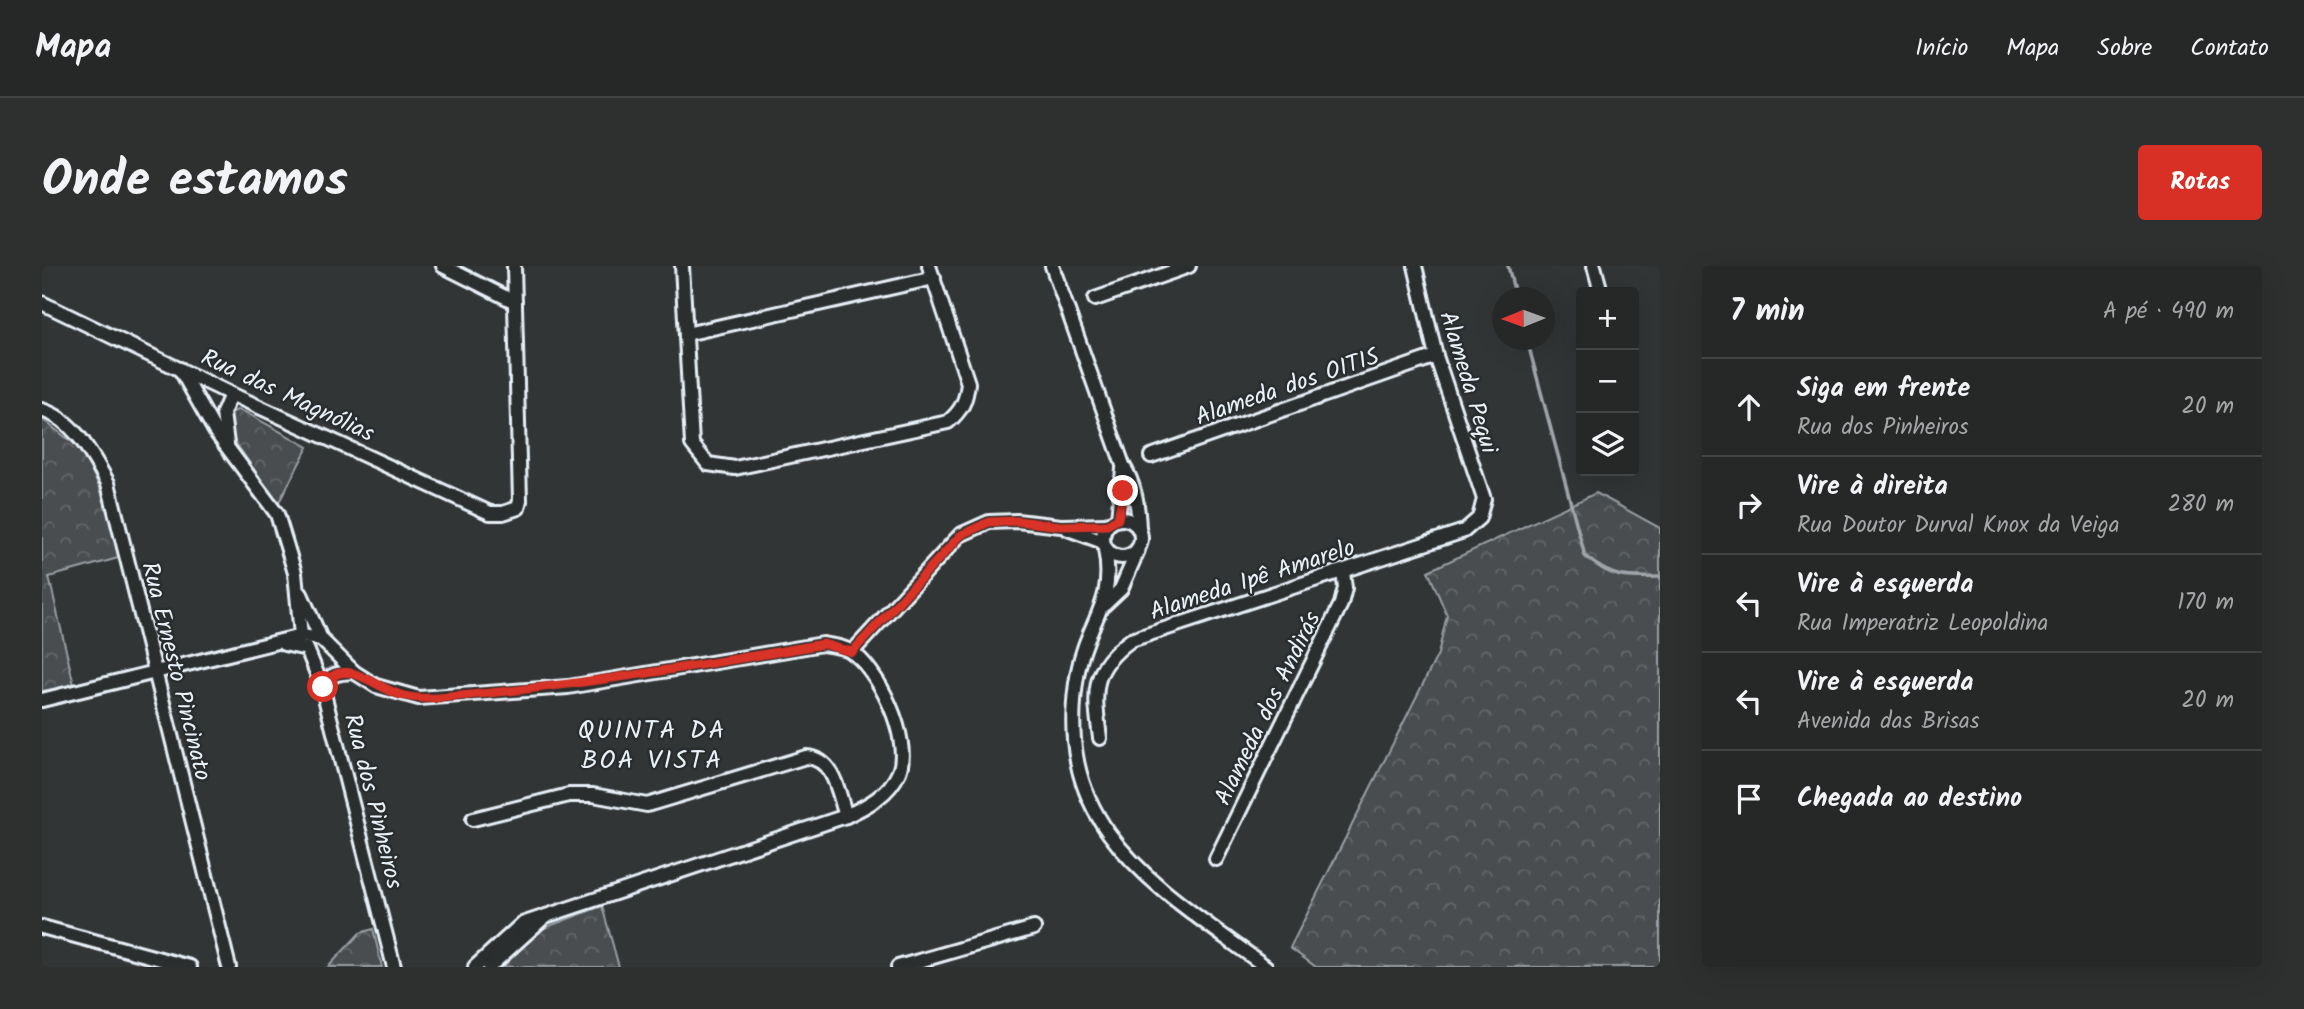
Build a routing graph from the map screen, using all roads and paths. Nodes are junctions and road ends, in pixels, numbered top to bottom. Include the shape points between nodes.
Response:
1 (443, 266) edge
2 (514, 266) edge
3 (682, 266) edge
4 (1052, 266) edge
5 (1189, 266) edge
6 (1415, 266) edge
7 (1594, 266) edge
8 (931, 272) edge
9 (1600, 287) edge
10 (1095, 299) dead end
11 (515, 302) junction
12 (42, 303) edge
13 (686, 334) junction
14 (1436, 356) junction
15 (180, 369) junction
16 (231, 394) junction
17 (42, 410) edge
18 (227, 444) junction
19 (1151, 456) dead end
20 (1123, 465) junction
21 (1483, 509) joint
22 (1113, 522) junction
23 (1061, 526) junction
24 (1139, 528) junction
25 (1104, 545) junction
26 (1140, 546) junction
27 (1343, 572) junction
28 (298, 588) junction
29 (1104, 605) junction
30 (301, 636) junction
31 (321, 639) junction
32 (276, 642) junction
33 (852, 652) junction
34 (354, 672) junction
35 (157, 673) junction
36 (323, 687) junction
37 (42, 699) edge
38 (1100, 738) dead end
39 (846, 816) junction
40 (473, 819) dead end
41 (1216, 859) dead end
42 (541, 920) junction
43 (42, 927) edge
44 (1034, 928) dead end
45 (190, 967) edge
46 (229, 967) edge
47 (394, 967) edge
48 (475, 967) edge
49 (489, 967) edge
50 (898, 967) edge
51 (1266, 967) edge

1 - 11 street
2 - 11 street
3 - 13 street
4 - 20 street
5 - 10 street
6 - 14 street, Alameda Pequi
7 - 9 street
8 - 13 street
8 - 13 street via 968,383 966,401 948,422 718,468 699,457 692,444
11 - 16 street, Rua das Magnólias via 518,508 503,513 490,513
12 - 15 street, Rua das Magnólias
14 - 19 street, Alameda dos OITIS
14 - 21 street, Alameda Pequi via 1484,499
15 - 16 street, Rua das Magnólias
15 - 18 street via 209,423
16 - 18 street via 223,413
17 - 35 street, Rua Ernesto Pincinato via 70,426 107,483
18 - 28 street via 276,514
20 - 22 street via 1123,491
20 - 24 street via 1138,504
21 - 27 street, Alameda Ipê Amarelo via 1464,531
22 - 23 street
22 - 24 street via 1130,520
22 - 25 street
23 - 25 street
23 - 33 street via 989,522 961,535
24 - 26 street
25 - 26 street via 1123,558
25 - 29 street via 1109,569
26 - 29 street via 1121,589
27 - 38 street, Alameda Ipê Amarelo via 1131,640 1102,668 1096,687
27 - 41 street, Alameda dos Andirás via 1341,604
28 - 30 street
28 - 31 street
29 - 51 street via 1079,668 1073,747 1080,782 1125,856
30 - 31 street
30 - 32 street
31 - 34 street
32 - 35 street
32 - 36 street via 307,649
33 - 34 street via 823,644 568,687 440,698 401,695
33 - 39 street via 874,674 886,696 901,739 901,768 882,794
34 - 36 street, Rua dos Pinheiros via 336,673
35 - 37 street
35 - 46 street, Rua Ernesto Pincinato
36 - 47 street, Rua dos Pinheiros
39 - 40 street via 829,768 823,761 806,757 647,805 569,795
39 - 42 street
42 - 48 street via 512,931
42 - 49 street
43 - 45 street
44 - 50 street

